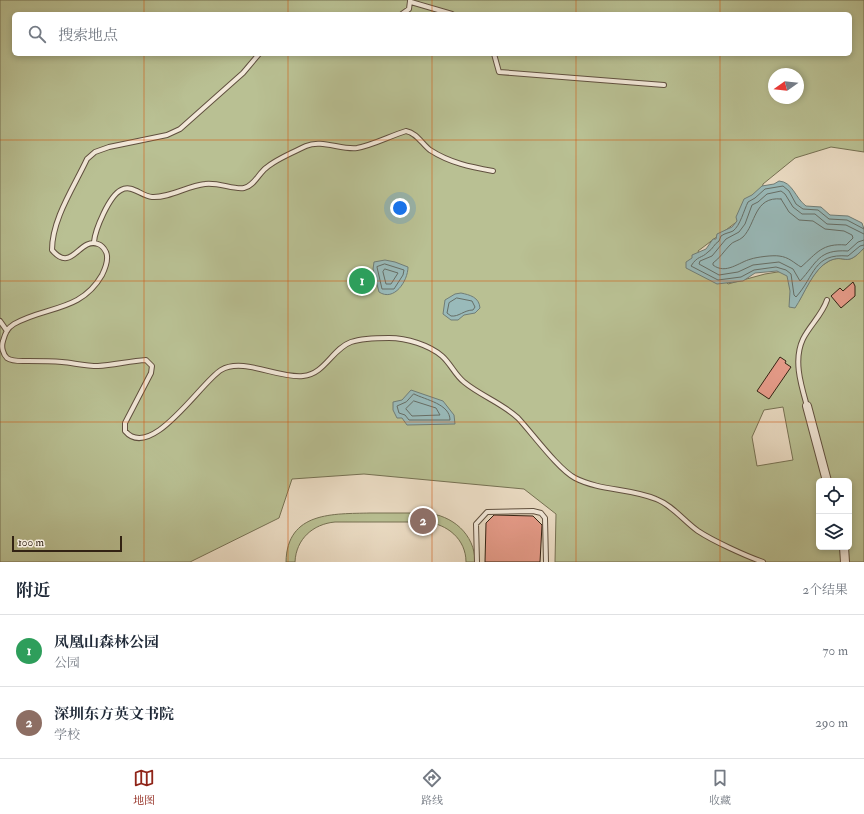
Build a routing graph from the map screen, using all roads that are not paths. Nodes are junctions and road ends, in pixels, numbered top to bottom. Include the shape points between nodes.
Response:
1 (410, 1) edge
2 (405, 12) edge
3 (446, 12) edge
4 (257, 56) edge
5 (495, 56) edge
6 (664, 85) dead end
7 (493, 171) dead end
8 (94, 242) junction
9 (827, 300) dead end
10 (0, 321) edge
11 (7, 331) junction
12 (807, 406) joint
13 (826, 478) edge
14 (844, 550) edge
15 (477, 562) edge
16 (546, 562) edge
17 (763, 562) edge
18 (846, 562) edge

1 - 2 lane via 409,9
1 - 3 lane
4 - 8 lane via 243,73 180,128 167,135 109,147 87,159 58,221 52,250 57,257 65,258 75,256 84,245
5 - 6 lane via 499,72
7 - 8 lane via 462,166 430,149 412,132 406,131 358,148 308,145 266,167 244,188 204,184 150,197 130,188 122,189 116,193 95,231
8 - 11 lane via 102,246 107,253 106,268 97,284 64,307 27,318
9 - 12 lane via 821,314 803,340 798,357
10 - 11 lane
11 - 17 lane via 2,344 3,352 8,358 17,361 97,366 146,360 152,366 151,373 125,423 125,431 130,437 139,439 156,432 175,418 221,370 241,367 287,376 304,376 318,371 339,349 351,342 391,338 419,343 442,356 464,382 500,404 517,418 574,478 657,499 698,531
12 - 13 street
14 - 18 street
15 - 16 lane via 476,524 487,512 533,511 541,513 545,518

